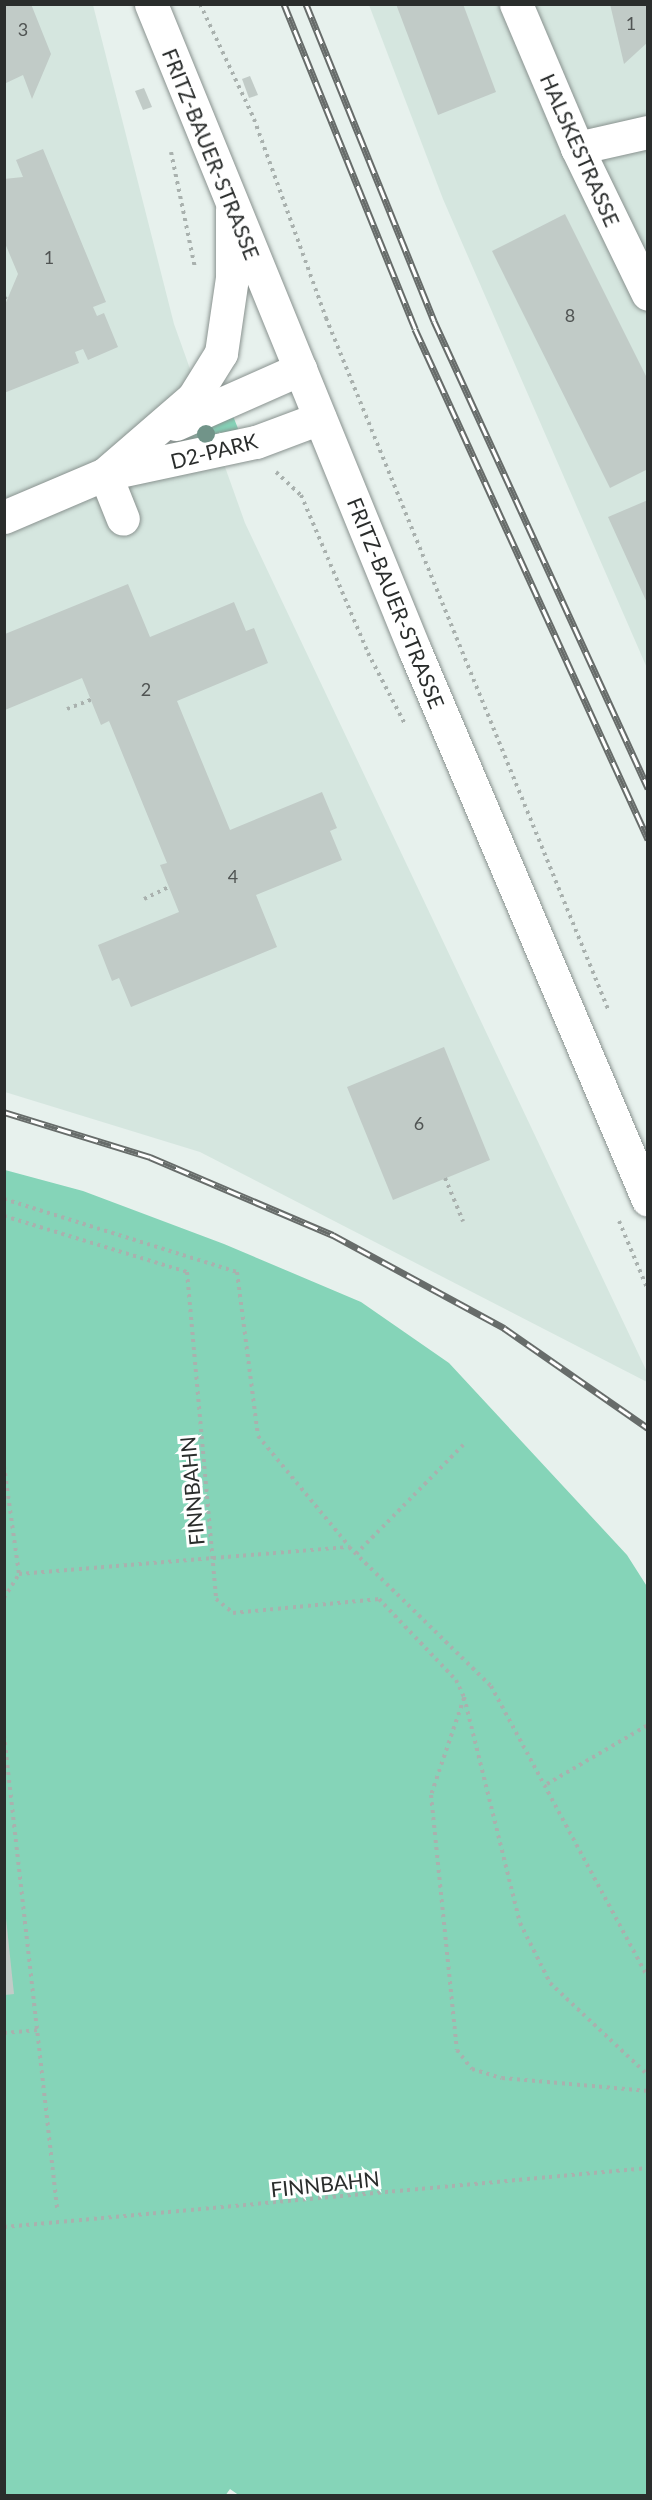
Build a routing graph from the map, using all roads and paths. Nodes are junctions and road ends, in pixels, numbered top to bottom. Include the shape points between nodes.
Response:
1 (151, 4) edge
2 (200, 4) edge
3 (516, 4) edge
4 (648, 132) edge
5 (577, 148) junction
6 (171, 149) dead end
7 (232, 209) junction
8 (196, 274) dead end
9 (648, 294) edge
10 (300, 369) junction
11 (320, 418) junction
12 (154, 435) junction
13 (105, 474) junction
14 (4, 517) edge
15 (123, 519) dead end
16 (91, 700) dead end
17 (67, 709) dead end
18 (169, 887) dead end
19 (144, 899) dead end
20 (612, 1019) dead end
21 (445, 1179) dead end
22 (4, 1199) edge
23 (648, 1200) edge
24 (4, 1216) edge
25 (463, 1221) dead end
26 (464, 1444) dead end
27 (4, 1466) edge
28 (349, 1547) junction
29 (356, 1554) junction
30 (213, 1557) junction
31 (19, 1574) junction
32 (4, 1599) edge
33 (464, 1697) junction
34 (648, 1725) edge
35 (4, 1735) edge
36 (547, 1784) junction
37 (648, 1977) edge
38 (37, 2030) junction
39 (4, 2033) edge
40 (648, 2075) edge
41 (648, 2091) edge
42 (648, 2168) edge
43 (57, 2209) dead end
44 (4, 2228) edge

1 - 7 main road, FRITZ-BAUER-STRASSE
2 - 20 path
3 - 5 main road, HALSKESTRASSE
4 - 5 main road
5 - 9 main road, HALSKESTRASSE
6 - 8 path
7 - 10 main road, FRITZ-BAUER-STRASSE
7 - 12 main road, D2-PARK via 232,278 221,353 193,398
10 - 11 main road, FRITZ-BAUER-STRASSE
10 - 12 main road, D2-PARK
11 - 13 main road, D2-PARK via 256,442
11 - 23 main road, FRITZ-BAUER-STRASSE
12 - 13 main road, D2-PARK
13 - 14 main road, D2-PARK
13 - 15 main road
16 - 17 path
18 - 19 path
21 - 25 path
22 - 28 path via 237,1272 258,1436
24 - 30 path, FINNBAHN via 187,1272
26 - 29 path
27 - 31 path
28 - 29 path
28 - 30 path
29 - 36 path via 491,1686
30 - 31 path
30 - 33 path, FINNBAHN via 216,1599 233,1613 379,1599 456,1680
31 - 32 path
33 - 40 path, FINNBAHN via 520,1923 550,1983
33 - 41 path via 431,1795 457,2050 472,2069 502,2078
34 - 36 path
35 - 38 path
36 - 37 path
38 - 39 path
38 - 43 path
42 - 44 path, FINNBAHN

